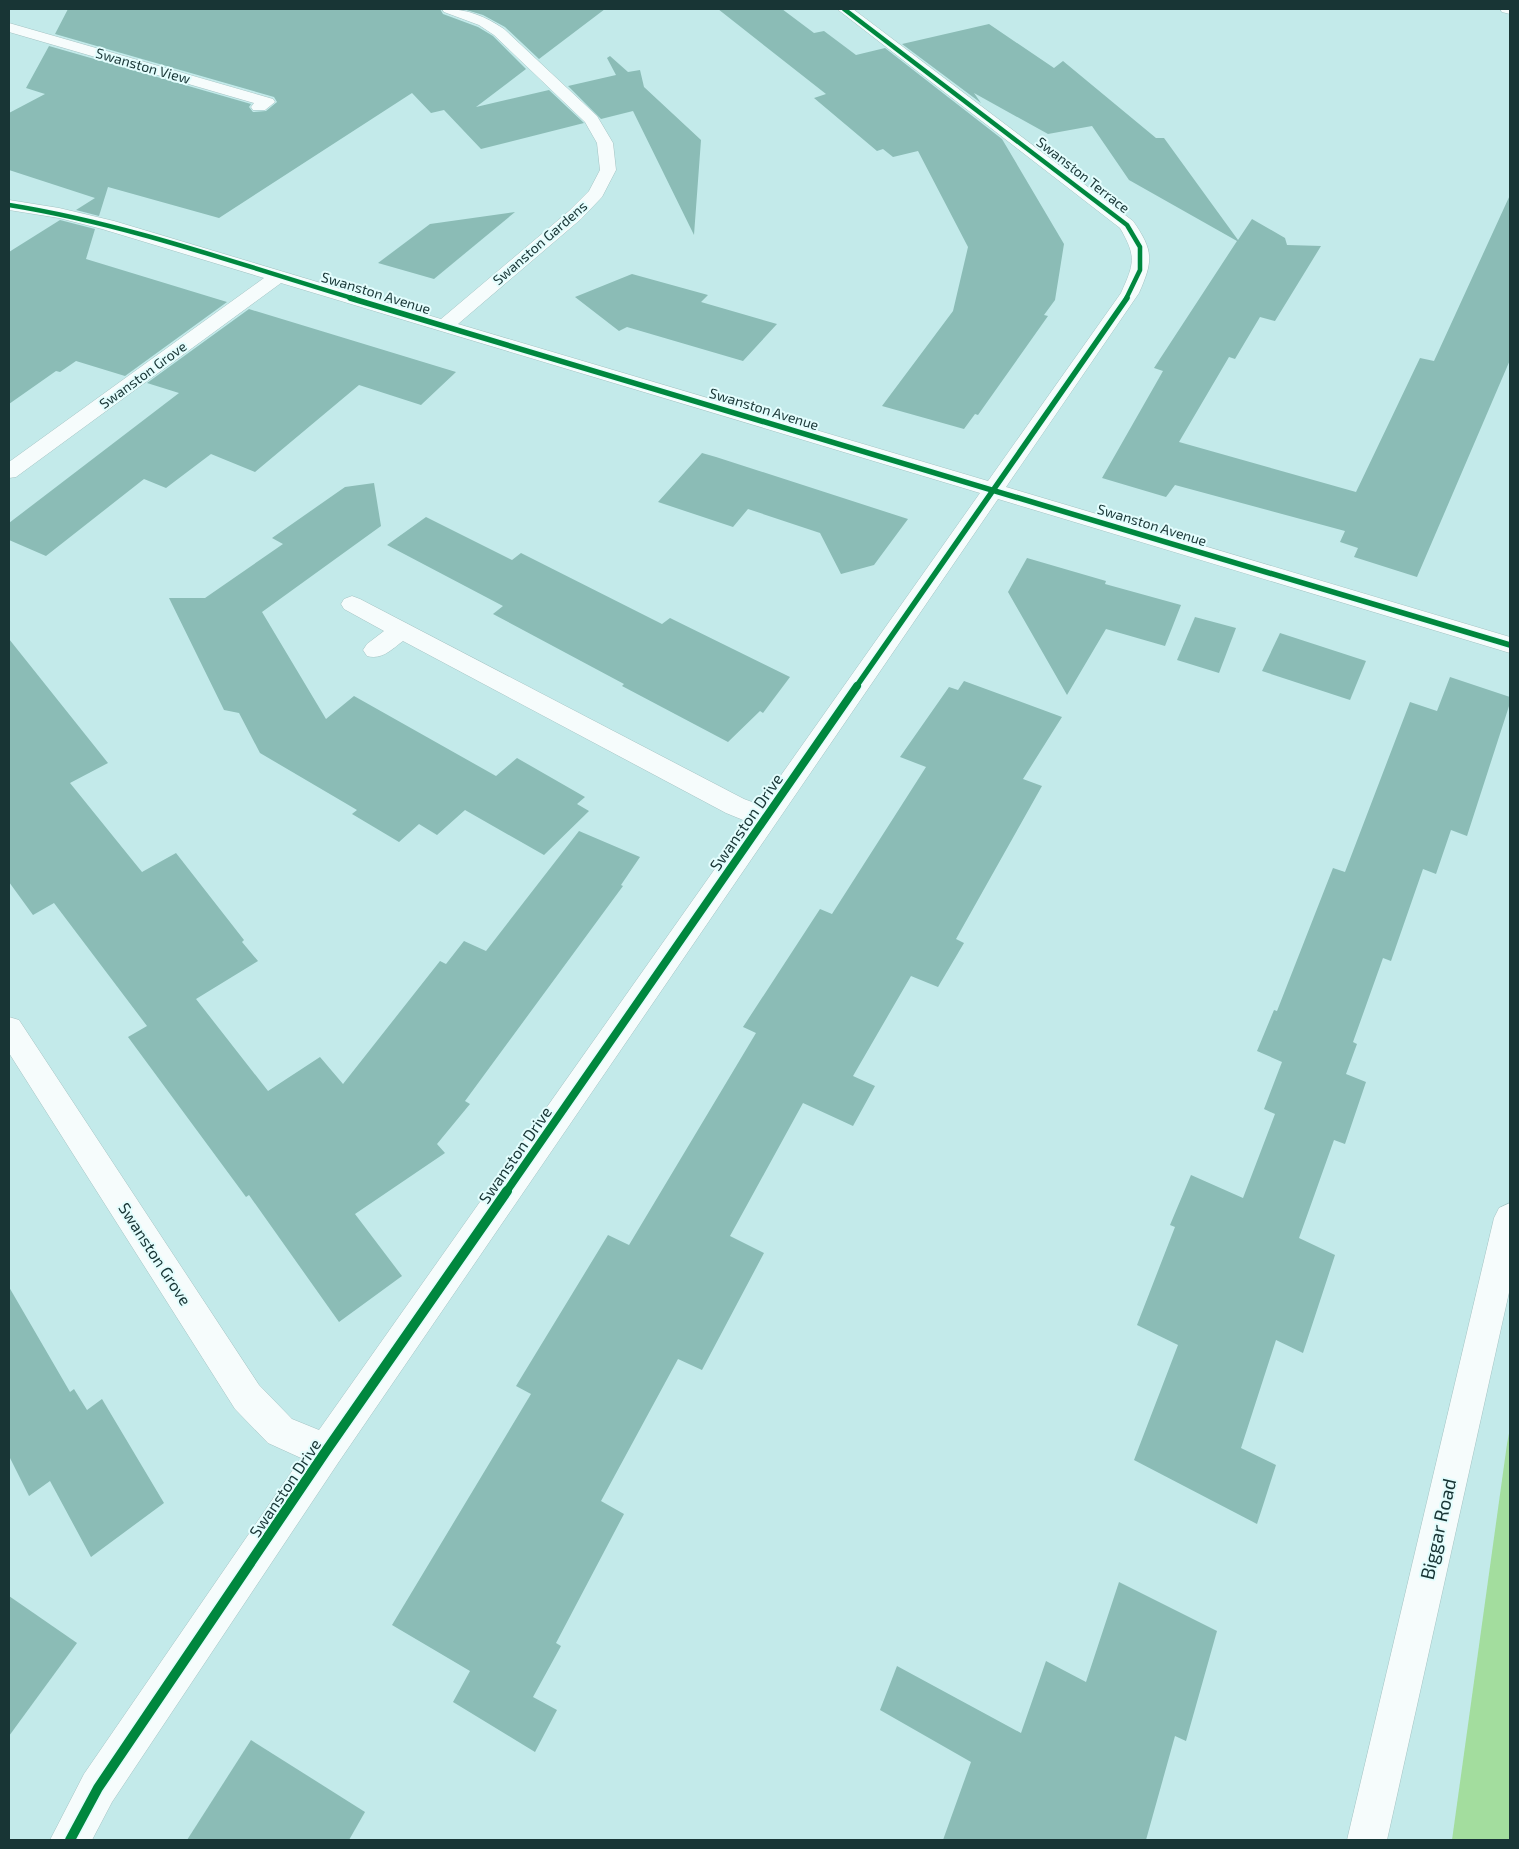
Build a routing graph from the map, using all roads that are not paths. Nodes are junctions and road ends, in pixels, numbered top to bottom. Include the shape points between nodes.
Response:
1 (449, 9) edge
2 (844, 9) edge
3 (9, 28) edge
4 (259, 107) dead end
5 (9, 205) edge
6 (277, 277) junction
7 (444, 326) junction
8 (9, 472) edge
9 (992, 491) junction
10 (352, 604) dead end
11 (401, 630) junction
12 (1510, 645) edge
13 (375, 650) dead end
14 (766, 818) junction
15 (9, 1029) edge
16 (1510, 1218) edge
17 (326, 1452) junction
18 (70, 1840) edge
19 (1367, 1840) edge

1 - 7 street, Swanston Gardens via 484,22 499,32 591,118 605,143 608,170 596,193 575,215
2 - 9 street, Swanston Terrace via 1127,225 1140,247 1140,270 1130,294
3 - 4 street, Swanston View via 267,102
5 - 6 street, Swanston Avenue via 108,225
6 - 7 street, Swanston Avenue
6 - 8 street, Swanston Grove
7 - 9 street, Swanston Avenue
9 - 12 street, Swanston Avenue
9 - 14 street, Swanston Drive
10 - 11 street, Swanston Drive
11 - 13 street
11 - 14 street, Swanston Drive via 735,806
14 - 17 street, Swanston Drive
15 - 17 street, Swanston Grove via 247,1397 280,1431
16 - 19 street, Biggar Road
17 - 18 street, Swanston Drive via 98,1788

